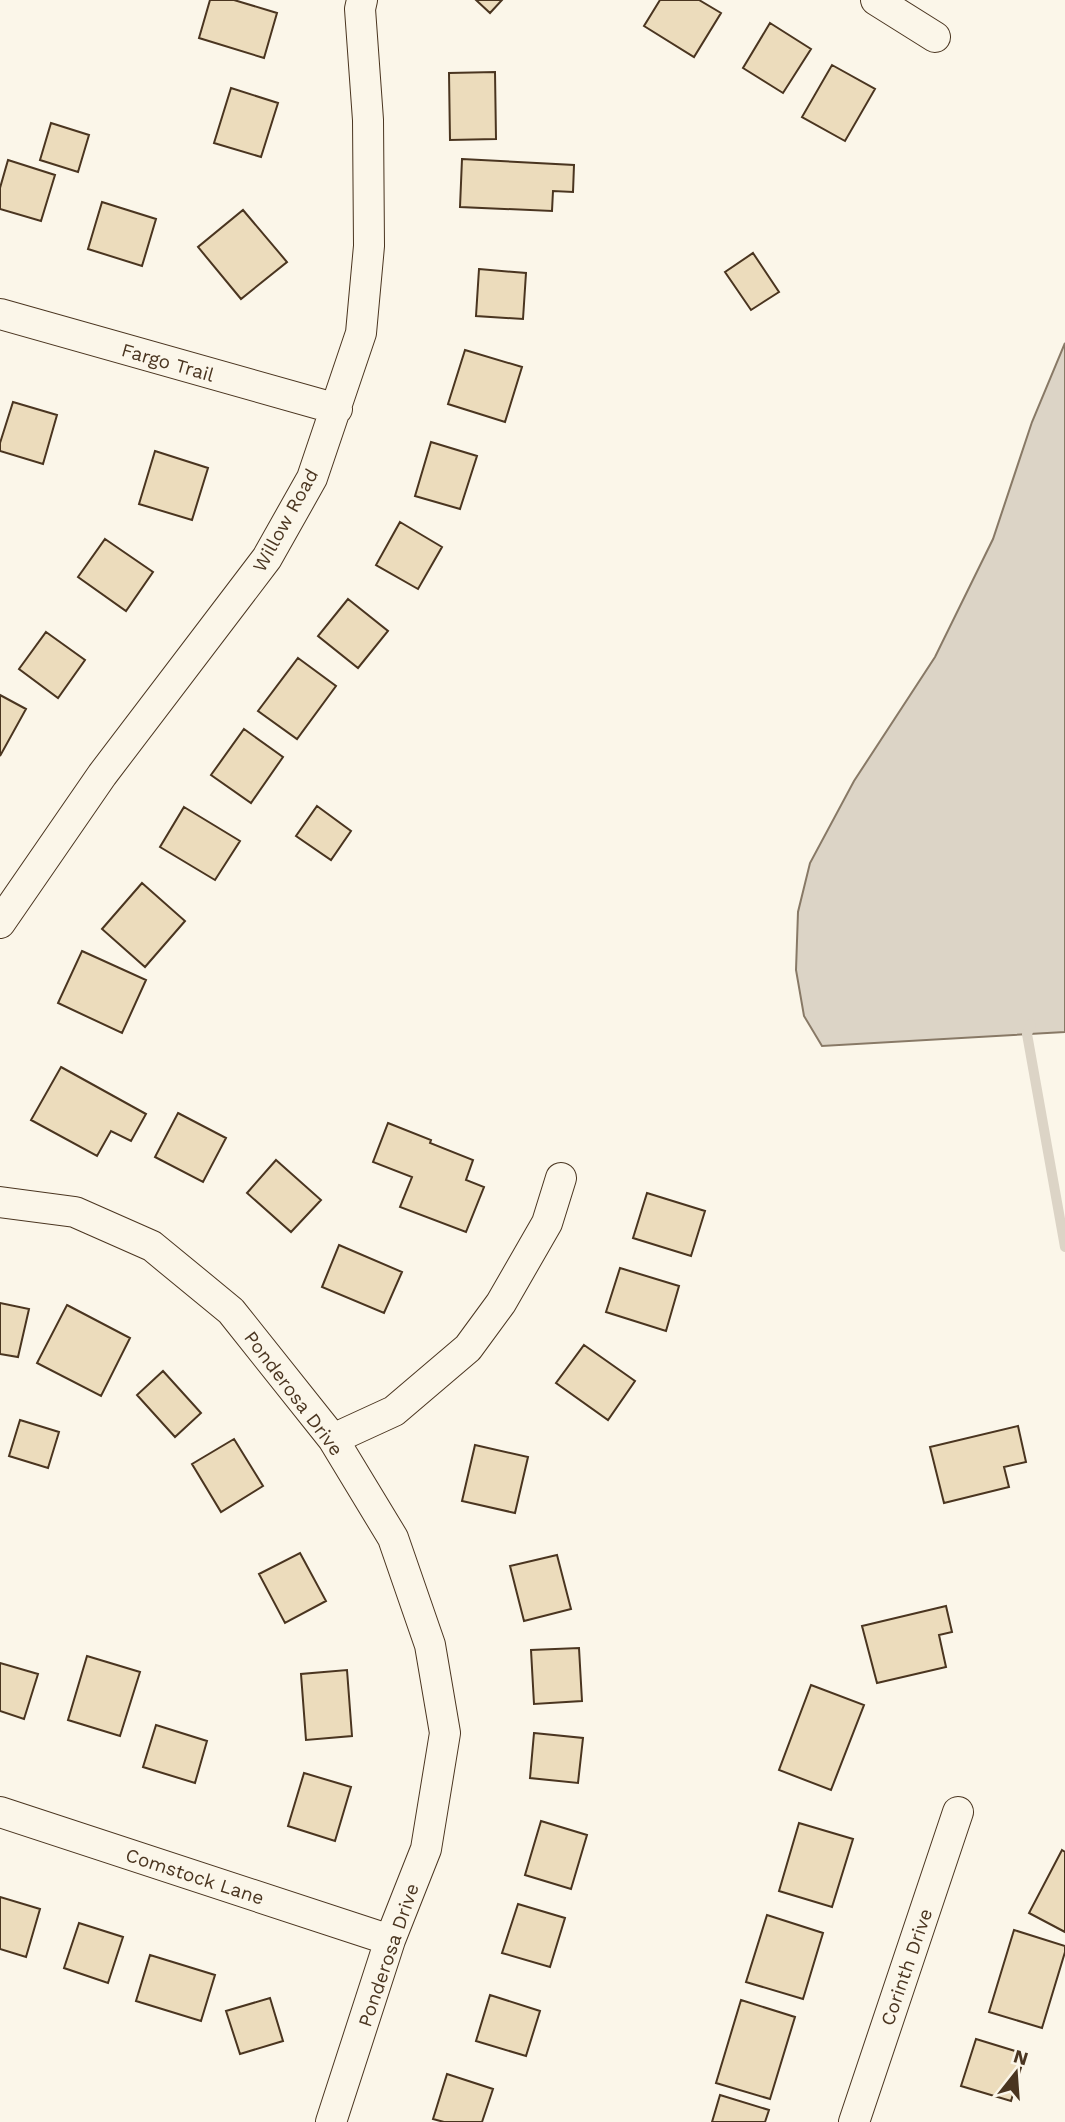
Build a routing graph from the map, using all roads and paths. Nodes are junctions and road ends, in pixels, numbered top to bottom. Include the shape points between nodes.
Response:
1 (362, 0) edge
2 (876, 0) edge
3 (935, 37) dead end
4 (0, 314) edge
5 (337, 409) junction
6 (0, 923) edge
7 (561, 1178) dead end
8 (0, 1202) edge
9 (333, 1439) junction
10 (0, 1812) edge
11 (958, 1812) dead end
12 (390, 1940) junction
13 (331, 2122) edge
14 (854, 2122) edge

1 - 5 street, Willow Road via 369,246 361,333
2 - 3 street
4 - 5 street, Fargo Trail
5 - 6 street, Willow Road via 312,478 267,558 102,775
7 - 9 street via 547,1223 502,1303 468,1348 394,1411
8 - 9 street, Ponderosa Drive via 75,1212 152,1246 231,1311
9 - 12 street, Ponderosa Drive via 393,1538 430,1645 445,1733 426,1849
10 - 12 street, Comstock Lane
11 - 14 street, Corinth Drive
12 - 13 street, Ponderosa Drive

